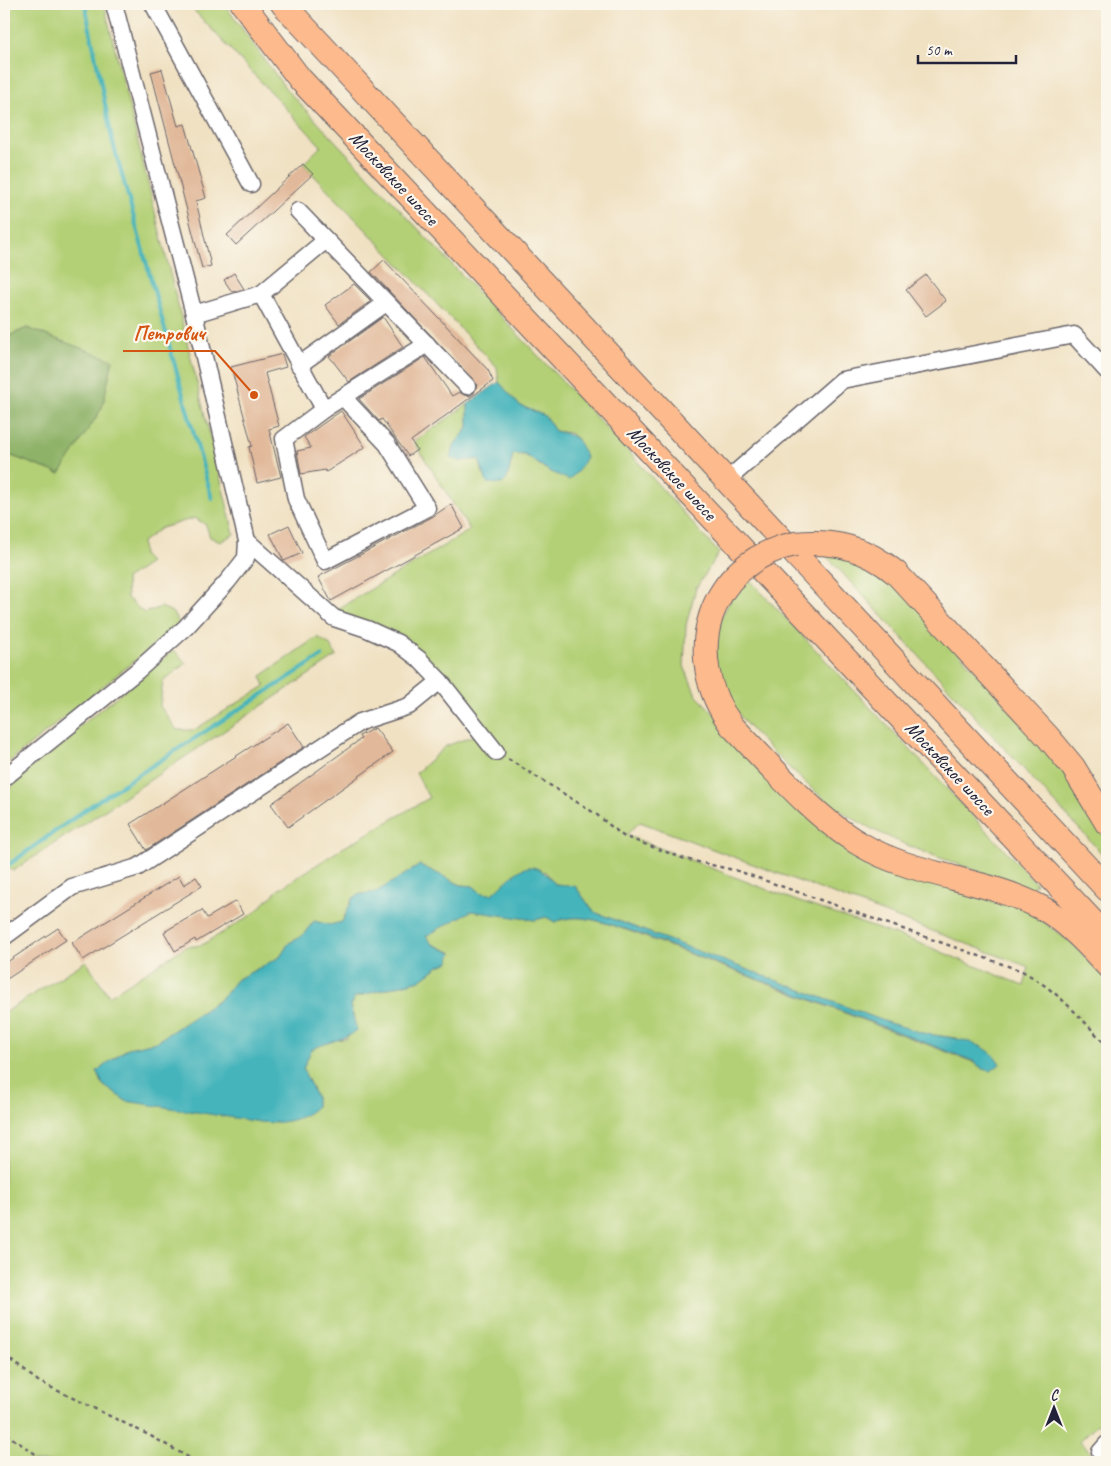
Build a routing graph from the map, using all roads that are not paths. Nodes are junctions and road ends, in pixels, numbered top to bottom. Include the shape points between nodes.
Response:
1 (114, 4) edge
2 (153, 4) edge
3 (243, 4) edge
4 (283, 4) edge
5 (251, 184) dead end
6 (298, 211) dead end
7 (326, 240) junction
8 (261, 294) junction
9 (386, 302) junction
10 (194, 314) junction
11 (427, 344) junction
12 (299, 365) junction
13 (1107, 371) edge
14 (467, 386) dead end
15 (342, 397) junction
16 (324, 409) junction
17 (726, 481) junction
18 (247, 541) junction
19 (440, 681) junction
20 (496, 752) road end
21 (4, 778) edge
22 (1107, 823) edge
23 (1107, 889) edge
24 (1107, 936) edge
25 (4, 937) edge
26 (1107, 965) edge
27 (1107, 1444) edge
28 (1107, 1458) edge

1 - 10 street
2 - 5 street
3 - 24 highway, Московское шоссе via 300,79
4 - 17 highway, Московское шоссе
6 - 7 street
7 - 8 street
7 - 9 street
8 - 10 street
8 - 12 street
9 - 11 street
9 - 12 street
10 - 18 street
11 - 14 street
11 - 15 street
12 - 16 street
13 - 17 street via 1074,335 842,380
15 - 16 street
15 - 16 street via 387,444 427,508 325,562 296,499 284,439
17 - 23 highway, Московское шоссе
18 - 19 street via 334,618 398,643 419,658
18 - 21 street via 246,558 186,627 130,677
19 - 20 street
19 - 25 street via 409,706 360,722 138,866 72,887
22 - 26 highway, bridge via 1072,767 1048,737 908,584 884,563 841,544 795,544 765,553 752,561 721,595 706,639 706,670 715,700 732,726 831,823 859,844 884,856 1010,895 1041,908 1062,920
27 - 28 street via 1100,1452

